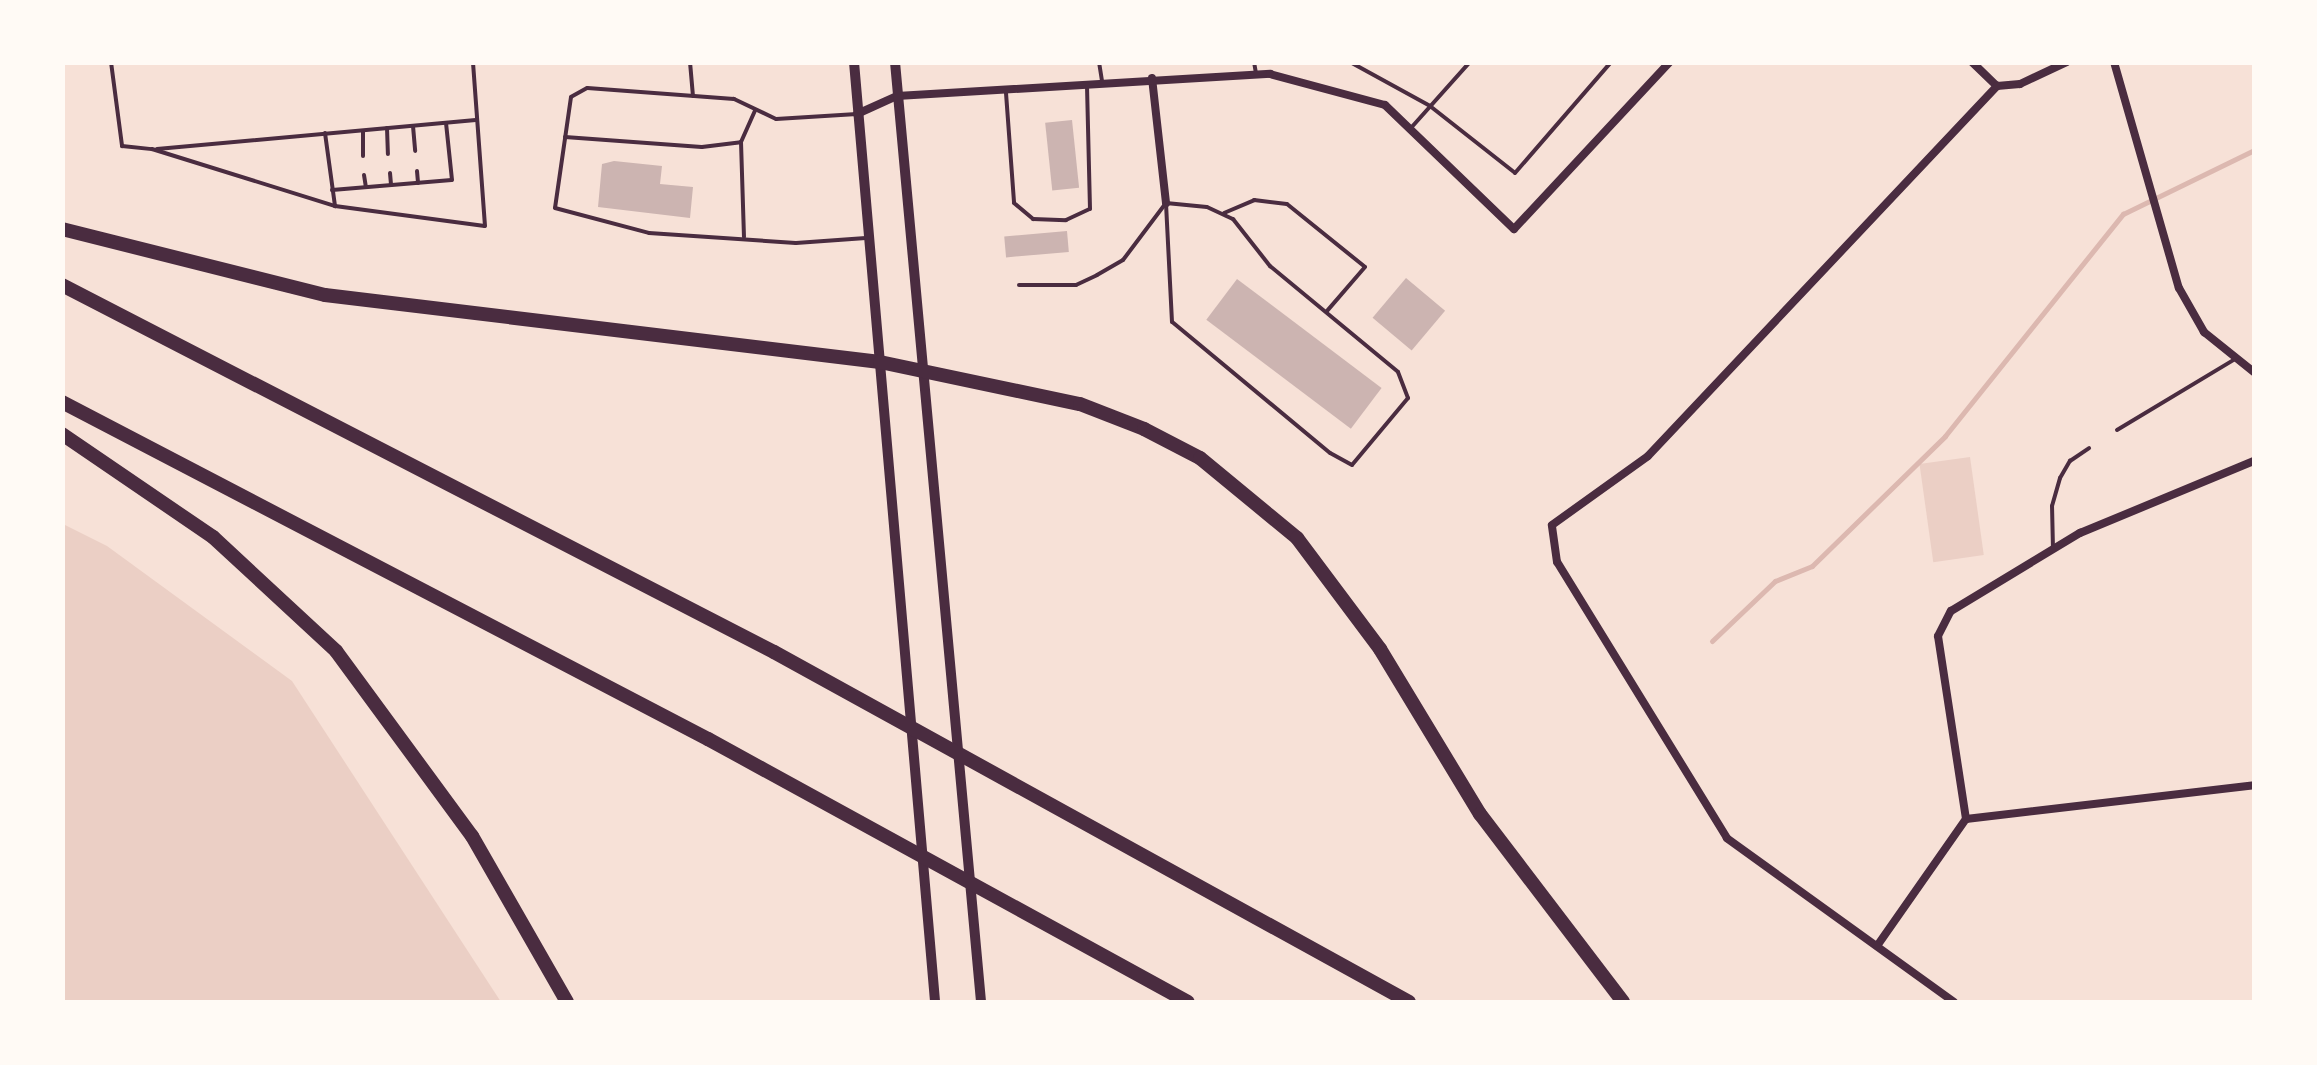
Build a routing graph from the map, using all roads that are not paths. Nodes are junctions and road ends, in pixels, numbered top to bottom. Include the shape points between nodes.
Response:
1 (112, 62) edge
2 (473, 62) edge
3 (690, 62) edge
4 (854, 62) edge
5 (896, 62) edge
6 (1100, 62) edge
7 (1254, 62) edge
8 (1350, 62) edge
9 (1470, 62) edge
10 (1611, 62) edge
11 (1670, 62) edge
12 (1972, 62) edge
13 (2066, 62) edge
14 (2114, 62) edge
15 (1256, 73) junction
16 (1152, 78) junction
17 (1102, 81) junction
18 (1087, 82) junction
19 (1997, 86) junction
20 (1006, 88) junction
21 (693, 96) junction
22 (897, 96) junction
23 (1430, 106) junction
24 (756, 109) junction
25 (857, 114) junction
26 (477, 120) junction
27 (446, 123) junction
28 (413, 126) junction
29 (387, 128) junction
30 (1410, 129) junction
31 (363, 130) junction
32 (325, 134) junction
33 (565, 136) junction
34 (741, 142) junction
35 (152, 149) junction
36 (414, 151) dead end
37 (388, 154) dead end
38 (363, 156) dead end
39 (416, 171) dead end
40 (390, 172) dead end
41 (364, 176) dead end
42 (418, 183) junction
43 (391, 185) junction
44 (366, 187) junction
45 (332, 190) junction
46 (1166, 203) junction
47 (334, 206) junction
48 (1224, 213) junction
49 (62, 229) edge
50 (868, 238) junction
51 (744, 239) junction
52 (62, 285) edge
53 (1019, 285) dead end
54 (1326, 312) junction
55 (2237, 358) junction
56 (880, 362) junction
57 (925, 371) junction
58 (2254, 372) edge
59 (62, 402) edge
60 (2118, 430) dead end
61 (62, 434) edge
62 (2089, 448) dead end
63 (2254, 461) edge
64 (2053, 550) junction
65 (2254, 785) edge
66 (1966, 819) junction
67 (1877, 946) junction
68 (567, 1002) edge
69 (935, 1002) edge
70 (981, 1002) edge
71 (1188, 1002) edge
72 (1409, 1002) edge
73 (1623, 1002) edge
74 (1954, 1002) edge

1 - 35 lane via 122,146
2 - 26 lane
3 - 21 lane
4 - 25 street
5 - 22 street
6 - 17 lane
7 - 15 lane
8 - 23 lane
9 - 23 lane
10 - 23 lane via 1516,173
11 - 30 street via 1514,229
12 - 19 street
13 - 19 street via 2020,84
14 - 55 street via 2179,288 2204,332
15 - 16 street
15 - 30 street via 1384,105
16 - 17 street
16 - 46 street
17 - 18 street
18 - 20 street
18 - 20 lane via 1090,209 1066,220 1032,219 1014,203
19 - 67 street via 1648,456 1552,526 1557,562 1727,838
20 - 22 street
21 - 24 lane via 734,99
21 - 33 lane via 586,88 571,98
22 - 25 street
22 - 57 street
23 - 30 lane
24 - 25 lane via 776,119
24 - 34 lane
25 - 50 street
26 - 27 lane
26 - 47 lane via 485,226
27 - 28 lane
27 - 42 lane via 452,180
28 - 29 lane
28 - 36 lane
29 - 31 lane
29 - 37 lane
31 - 32 lane
31 - 38 lane
32 - 35 lane
32 - 45 lane
33 - 34 lane via 702,147
33 - 51 lane via 555,208 649,232
34 - 51 lane
35 - 47 lane
39 - 42 lane
40 - 43 lane
41 - 44 lane
42 - 43 lane
43 - 44 lane
44 - 45 lane
45 - 47 lane
46 - 48 lane
46 - 53 lane via 1123,260 1076,285
46 - 54 lane via 1172,322 1352,464 1402,410 1407,386
48 - 54 lane via 1250,234 1270,266
48 - 54 lane via 1254,200 1288,204 1365,267
49 - 56 highway via 325,295
50 - 51 lane
50 - 56 street
52 - 72 highway via 854,696
55 - 58 street
55 - 60 lane
56 - 57 highway
56 - 69 street
57 - 70 street
57 - 73 highway via 1064,400 1128,423 1200,458 1254,498 1338,590 1480,814
59 - 71 highway
61 - 68 highway via 212,538 336,651 461,820
62 - 64 lane via 2060,478 2052,506
63 - 64 street
64 - 66 street via 1951,611 1938,636
65 - 66 street
66 - 67 street
67 - 74 street

